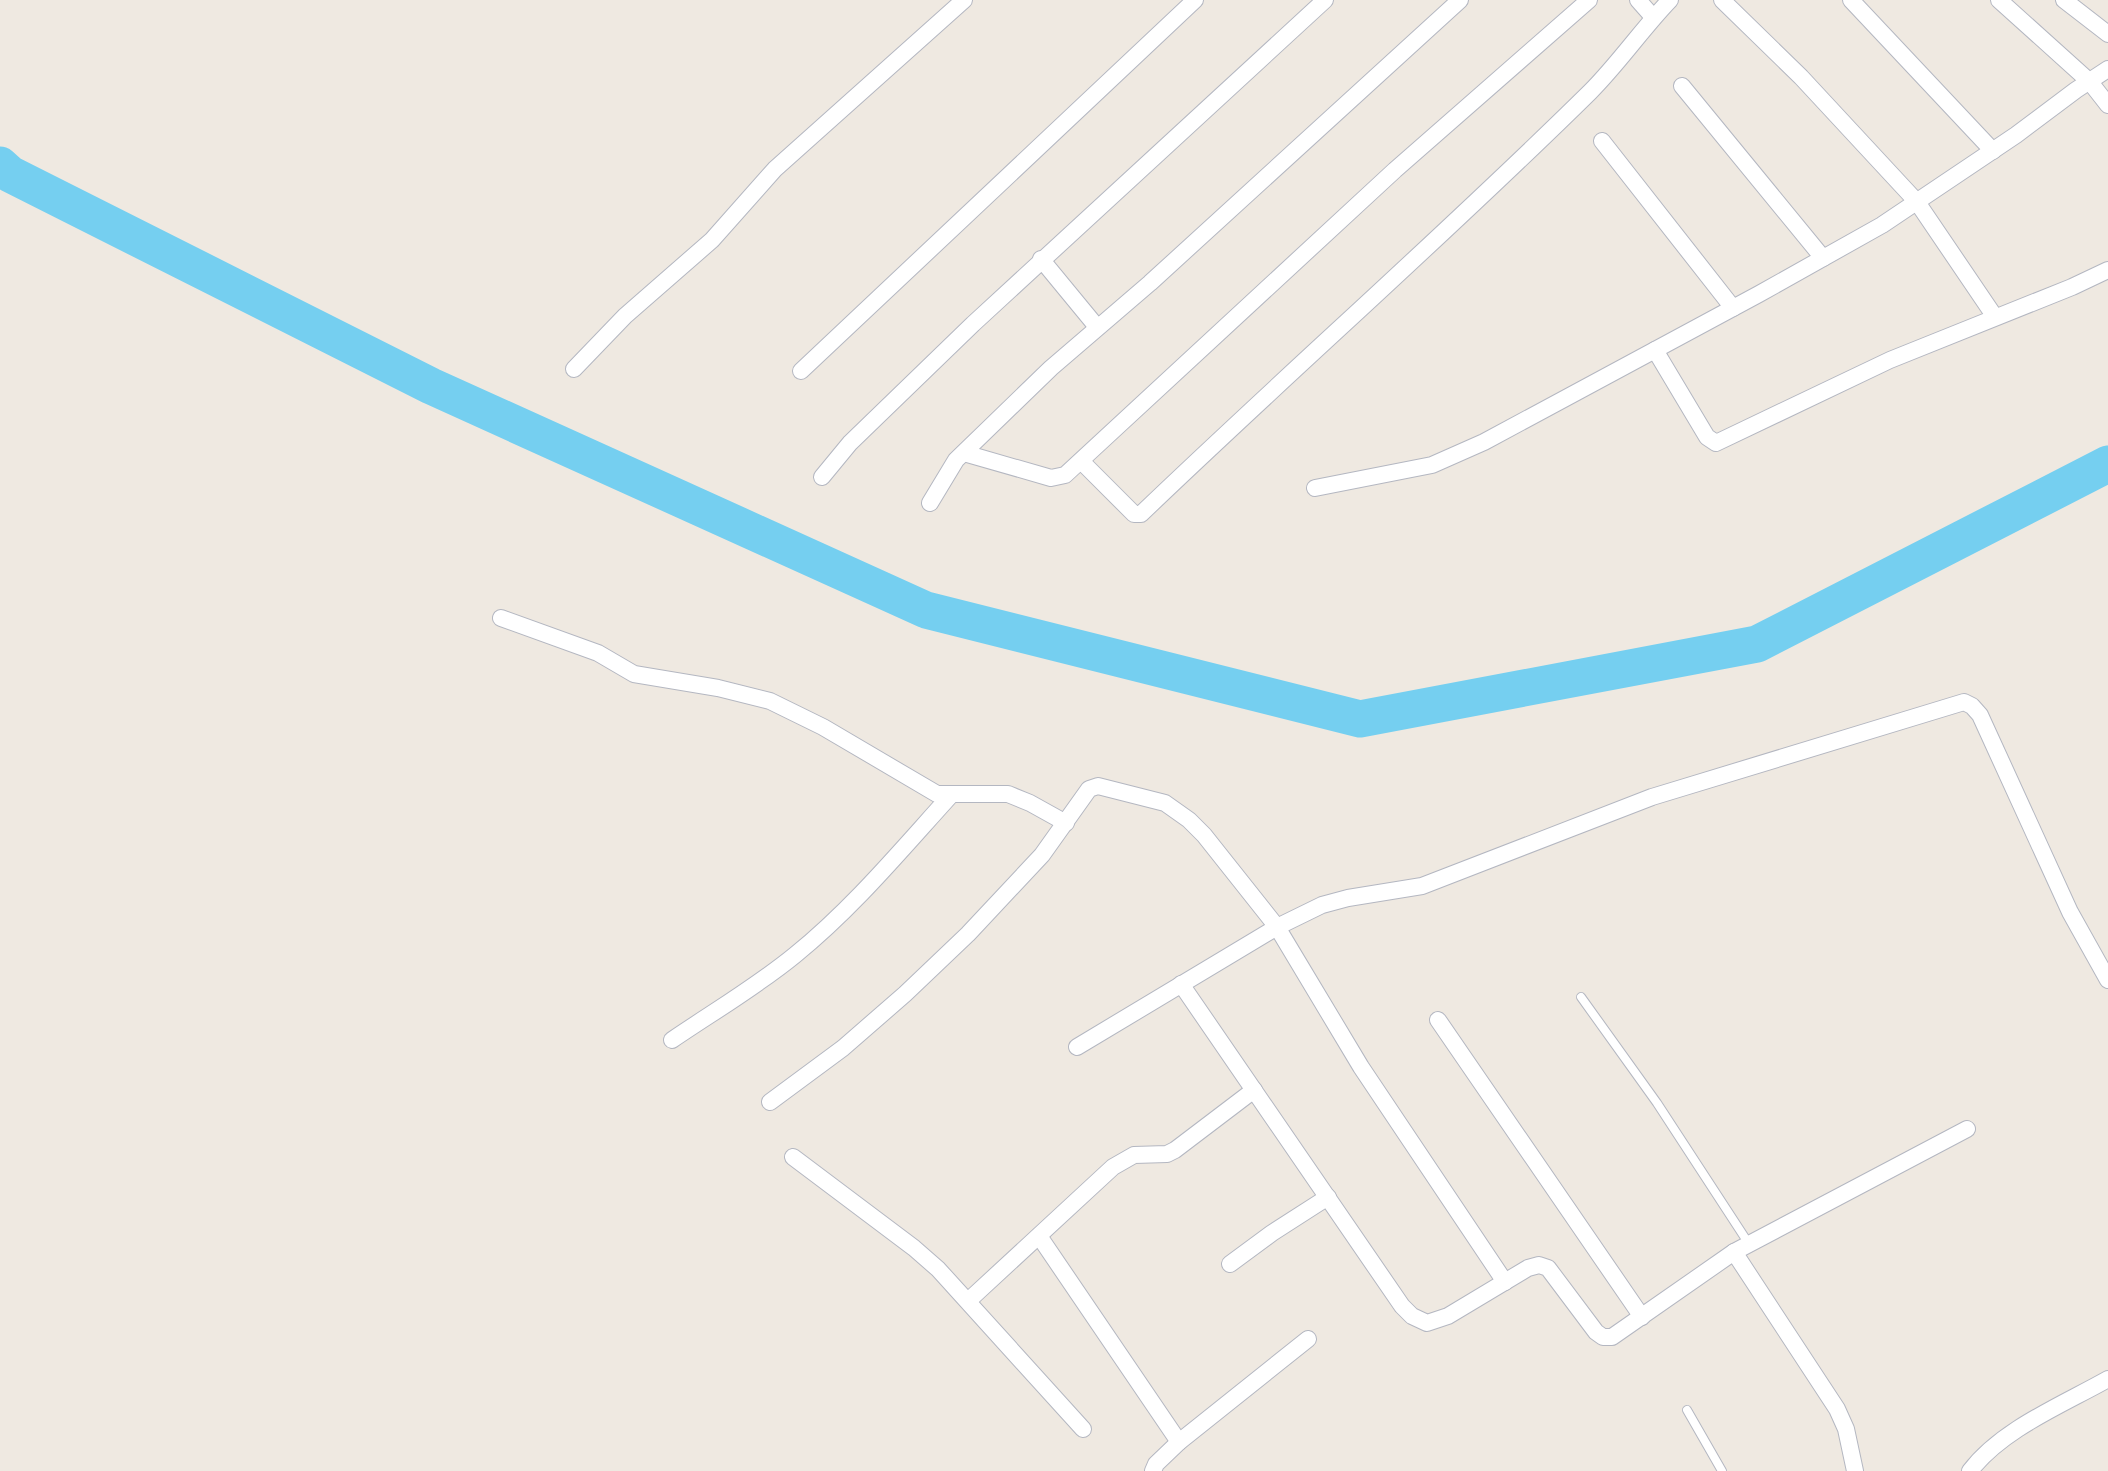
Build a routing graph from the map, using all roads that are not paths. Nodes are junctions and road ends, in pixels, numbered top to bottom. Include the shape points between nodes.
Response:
1 (964, 0) edge
2 (1195, 0) edge
3 (1325, 0) edge
4 (1460, 0) edge
5 (1589, 0) edge
6 (1638, 0) edge
7 (1670, 0) edge
8 (1722, 0) edge
9 (1852, 0) edge
10 (1999, 0) edge
11 (2064, 0) edge
12 (1653, 17) junction
13 (2108, 34) edge
14 (2108, 69) edge
15 (2090, 82) junction
16 (1682, 86) dead end
17 (2108, 105) edge
18 (1602, 141) dead end
19 (1993, 151) junction
20 (1917, 202) junction
21 (1823, 258) junction
22 (1041, 259) junction
23 (2108, 270) edge
24 (1733, 308) junction
25 (1995, 317) junction
26 (1097, 327) junction
27 (1655, 350) junction
28 (574, 369) dead end
29 (801, 371) dead end
30 (964, 453) junction
31 (1081, 461) junction
32 (821, 477) dead end
33 (1315, 488) dead end
34 (930, 503) dead end
35 (501, 618) dead end
36 (951, 795) junction
37 (1066, 823) junction
38 (1277, 927) junction
39 (2107, 977) edge
40 (1181, 984) junction
41 (1581, 997) dead end
42 (1438, 1020) dead end
43 (672, 1040) dead end
44 (1077, 1047) dead end
45 (1254, 1090) junction
46 (770, 1102) dead end
47 (1967, 1129) dead end
48 (793, 1157) dead end
49 (1328, 1198) junction
50 (1039, 1236) junction
51 (1749, 1244) junction
52 (1734, 1252) junction
53 (1230, 1264) dead end
54 (1505, 1282) junction
55 (968, 1301) junction
56 (1642, 1317) junction
57 (1308, 1339) dead end
58 (2108, 1379) edge
59 (1687, 1410) dead end
60 (1083, 1429) dead end
61 (1179, 1442) junction
62 (1153, 1471) edge
63 (1722, 1471) edge
64 (1855, 1471) edge
65 (1969, 1471) edge

1 - 28 street via 775,169 712,240 625,316
2 - 29 street
3 - 22 street
4 - 26 street
5 - 31 street via 1395,170
6 - 12 street
7 - 12 street
8 - 20 street
9 - 19 street
10 - 15 street
11 - 13 street
12 - 31 street via 1591,90 1141,514 1134,514
14 - 15 street
15 - 17 street
15 - 19 street
16 - 21 street
18 - 24 street
19 - 20 street
20 - 21 street
20 - 25 street
21 - 24 street
22 - 26 street
22 - 32 street via 850,443
23 - 25 street
24 - 27 street
25 - 27 street via 1890,360 1716,443 1707,437
26 - 30 street
27 - 33 street via 1457,455 1432,465
30 - 31 street via 1056,479
30 - 34 street via 950,467
35 - 36 street via 598,653 634,674 770,701 931,791
36 - 37 street via 1008,794
36 - 43 street via 865,890 795,955
37 - 38 street via 1085,792 1094,787 1165,803 1203,835
37 - 46 street via 1021,879 905,995
38 - 39 street via 1322,905 1422,886 1652,797 1964,702 1980,715 2070,912
38 - 40 street
38 - 54 street via 1361,1067
40 - 44 street
40 - 45 street
41 - 51 lane
42 - 56 street
45 - 49 street
45 - 50 street via 1175,1150 1125,1159
47 - 51 street
48 - 55 street via 914,1248
49 - 53 street
49 - 54 street via 1402,1306 1419,1321 1436,1322
50 - 55 street
50 - 61 street
51 - 52 street
52 - 56 street
52 - 64 street via 1837,1409
54 - 56 street via 1543,1265 1603,1337 1618,1334
55 - 60 street
57 - 61 street
58 - 65 street via 2004,1438
59 - 63 lane
61 - 62 street

